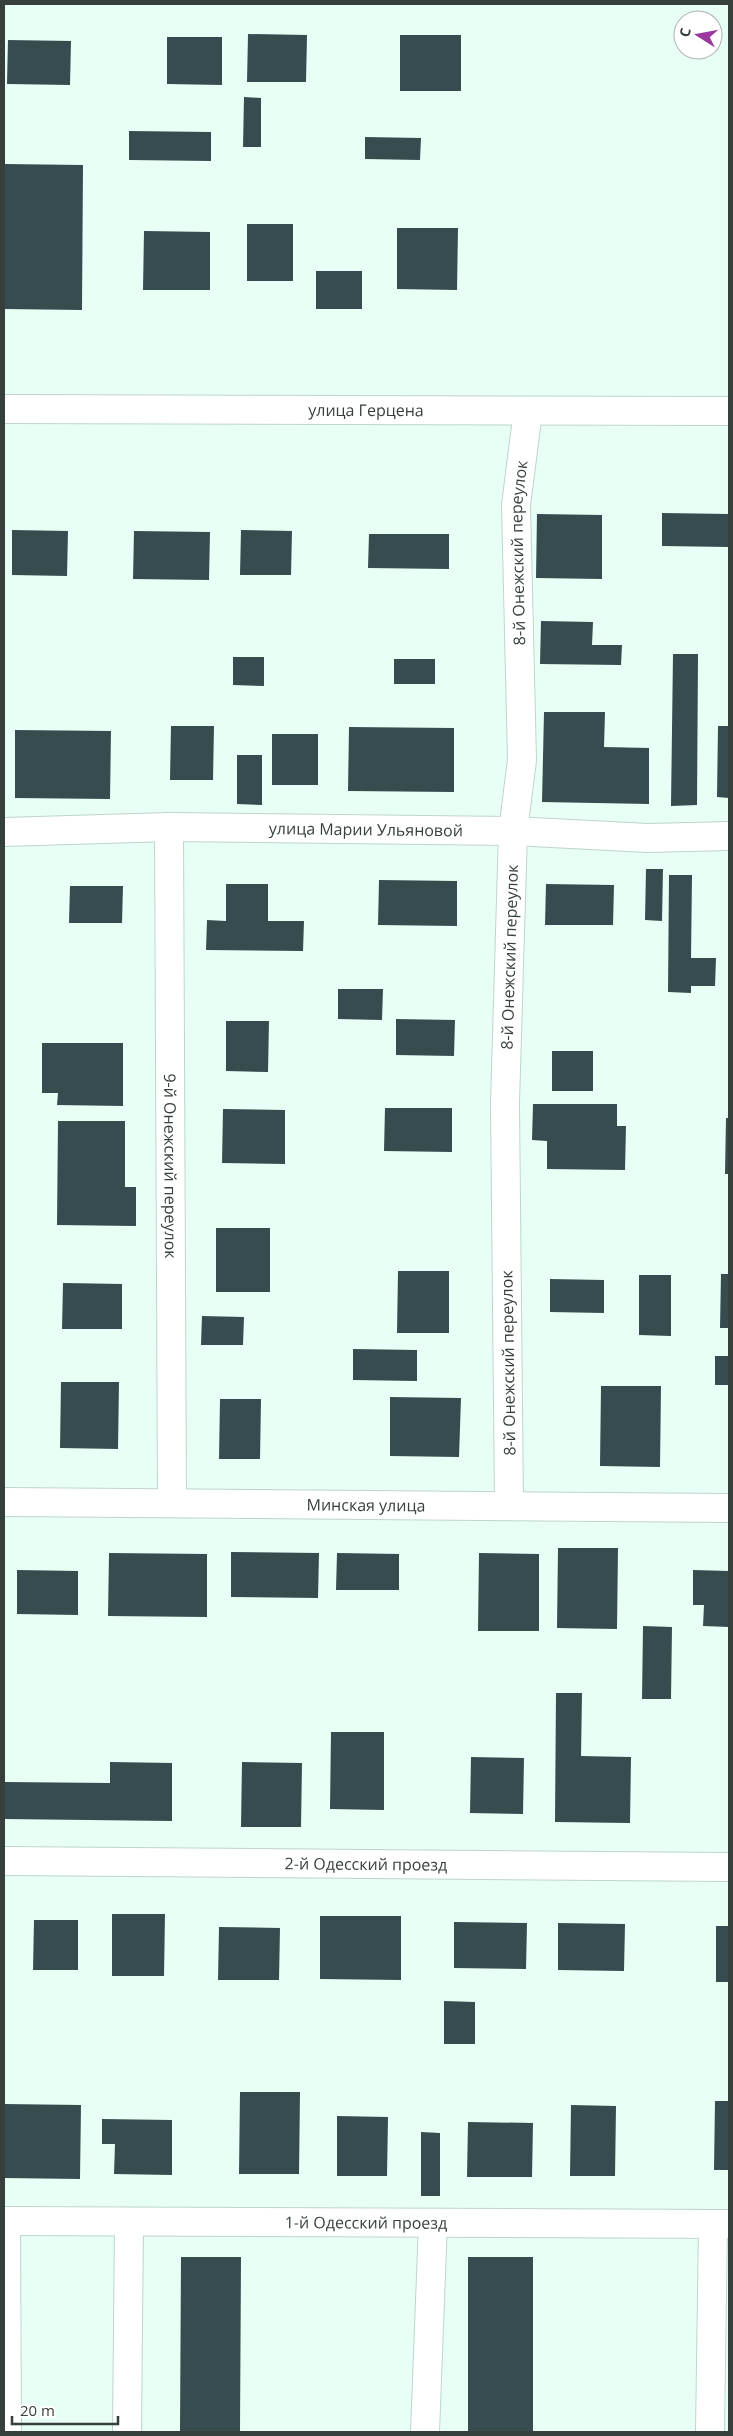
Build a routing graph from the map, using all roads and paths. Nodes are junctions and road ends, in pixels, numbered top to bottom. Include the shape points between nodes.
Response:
1 (4, 409) edge
2 (528, 411) junction
3 (729, 411) edge
4 (169, 827) junction
5 (513, 831) junction
6 (4, 832) edge
7 (729, 836) edge
8 (4, 1502) edge
9 (172, 1503) junction
10 (509, 1506) junction
11 (729, 1508) edge
12 (4, 1861) edge
13 (729, 1867) edge
14 (5, 2221) edge
15 (128, 2222) junction
16 (433, 2223) junction
17 (721, 2224) edge
18 (7, 2432) edge
19 (128, 2432) edge
20 (425, 2432) edge
21 (710, 2432) edge

1 - 2 street, улица Герцена
2 - 3 street, улица Герцена
2 - 5 street, 8-й Онежский переулок via 516,504 522,760
4 - 5 street, улица Марии Ульяновой
4 - 6 street, улица Марии Ульяновой
4 - 9 street, 9-й Онежский переулок
5 - 7 street, улица Марии Ульяновой via 648,838
5 - 10 street, 8-й Онежский переулок via 505,1103
8 - 9 street, Минская улица
9 - 10 street, Минская улица
10 - 11 street, Минская улица
12 - 13 street, 2-й Одесский проезд
14 - 15 street, 1-й Одесский проезд
14 - 18 street
15 - 16 street, 1-й Одесский проезд
15 - 19 street
16 - 17 street, 1-й Одесский проезд
16 - 20 street
17 - 21 street

